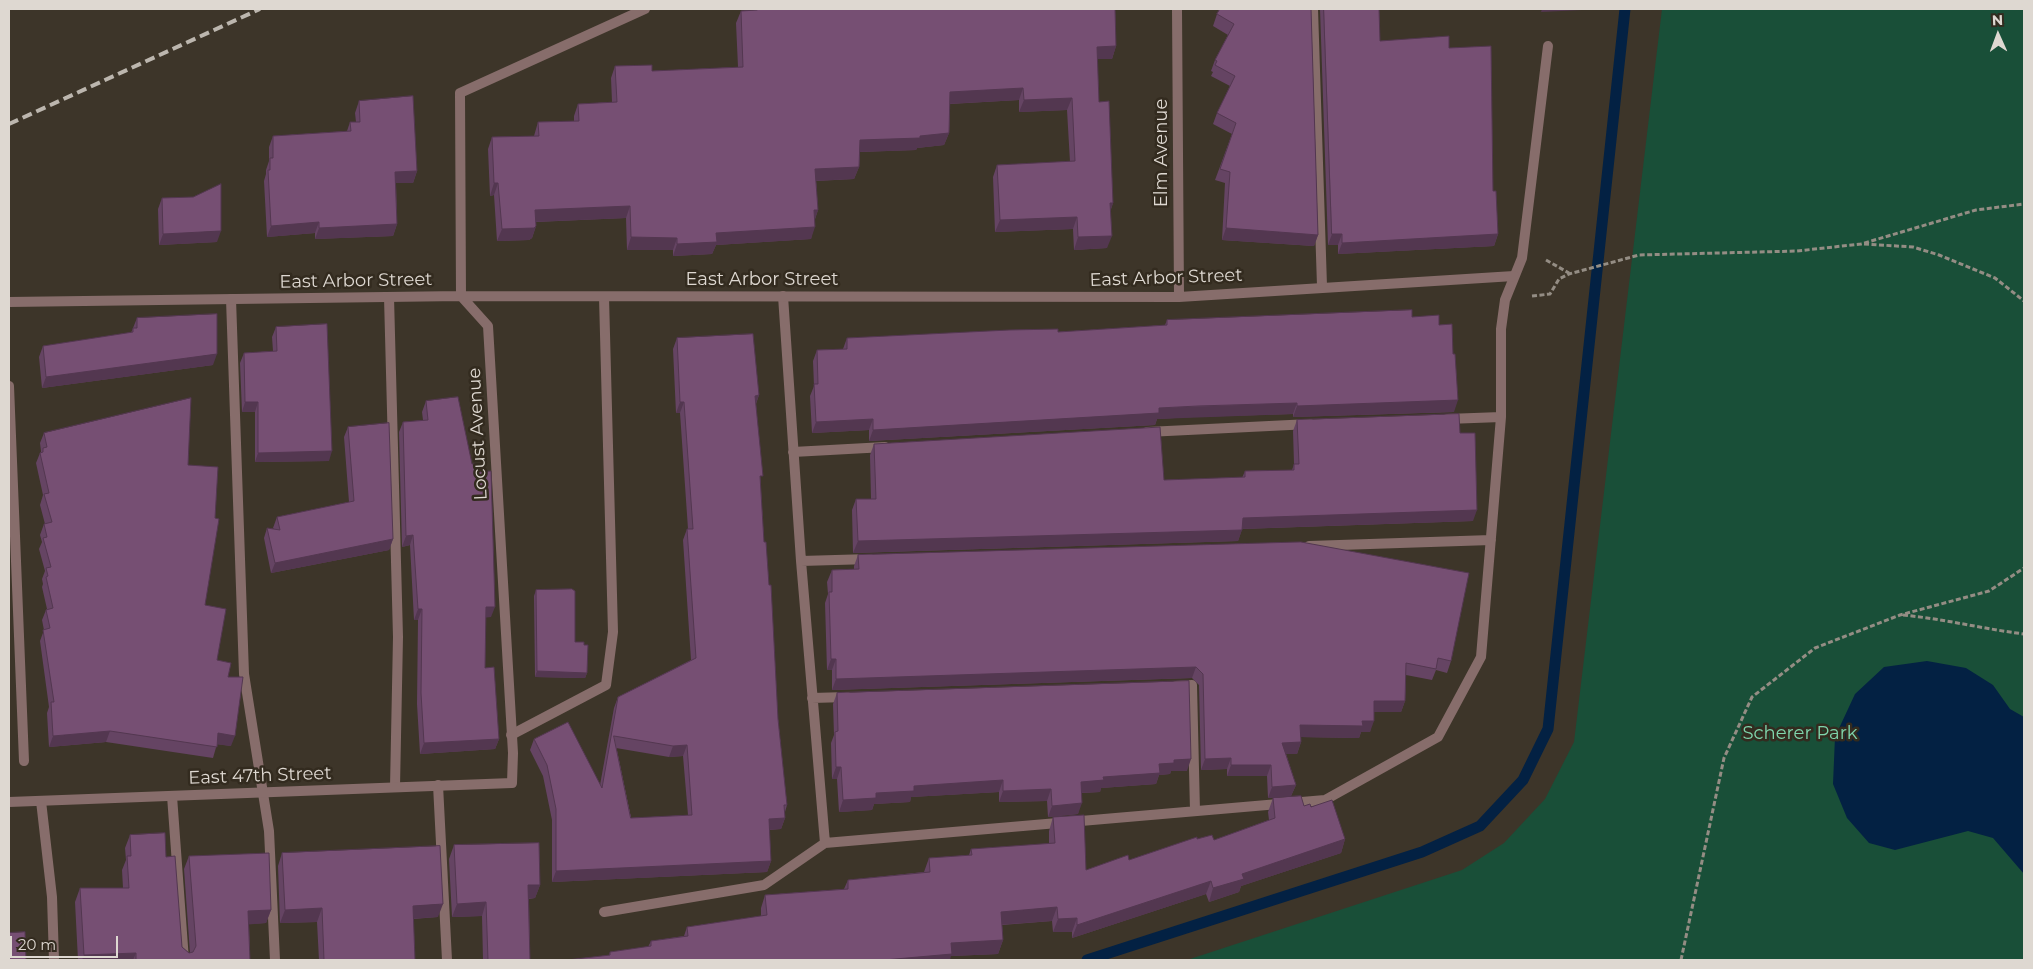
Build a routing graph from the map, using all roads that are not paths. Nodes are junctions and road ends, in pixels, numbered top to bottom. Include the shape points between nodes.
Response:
1 (644, 9) edge
2 (1177, 9) edge
3 (1313, 9) edge
4 (1548, 46) dead end
5 (1514, 276) junction
6 (1322, 286) junction
7 (460, 296) junction
8 (604, 296) junction
9 (783, 296) junction
10 (389, 297) junction
11 (1179, 297) junction
12 (231, 299) junction
13 (9, 302) edge
14 (9, 386) edge
15 (1501, 417) junction
16 (1431, 420) edge
17 (1322, 423) edge
18 (1132, 433) edge
19 (893, 446) edge
20 (793, 452) junction
21 (1491, 540) junction
22 (1294, 546) edge
23 (880, 559) edge
24 (801, 562) junction
25 (1162, 686) edge
26 (860, 696) edge
27 (812, 698) junction
28 (511, 735) junction
29 (24, 761) dead end
30 (512, 783) joint
31 (438, 785) junction
32 (395, 788) junction
33 (262, 792) junction
34 (172, 796) junction
35 (41, 801) junction
36 (9, 802) edge
37 (1195, 811) junction
38 (825, 843) junction
39 (604, 912) dead end
40 (54, 960) edge
41 (184, 960) edge
42 (276, 960) edge
43 (447, 960) edge

1 - 7 street via 460,93
2 - 11 street, Elm Avenue
3 - 6 street
4 - 5 street via 1522,258
5 - 6 street, East Arbor Street
5 - 15 street via 1505,300 1501,329
6 - 11 street, East Arbor Street
7 - 8 street, East Arbor Street
7 - 10 street, East Arbor Street
7 - 28 street, Locust Avenue via 488,326
8 - 9 street, East Arbor Street
8 - 28 street via 613,632 606,685
9 - 11 street, East Arbor Street
9 - 20 street
10 - 12 street, East Arbor Street
10 - 32 street via 398,637
12 - 13 street, East Arbor Street
12 - 33 street via 244,674 261,764
14 - 29 street
15 - 16 street
15 - 21 street
17 - 18 street
19 - 20 street
20 - 24 street
21 - 22 street
21 - 37 street via 1481,656 1438,737 1325,800
23 - 24 street
24 - 27 street
25 - 37 street via 1192,685
26 - 27 street
27 - 38 street
28 - 30 street, Locust Avenue
30 - 31 street, East 47th Street
31 - 32 street, East 47th Street
31 - 43 street
32 - 33 street, East 47th Street
33 - 34 street, East 47th Street
33 - 42 street via 269,831
34 - 35 street, East 47th Street
34 - 41 street
35 - 36 street, East 47th Street
35 - 40 street via 52,897
37 - 38 street
38 - 39 street via 764,885

